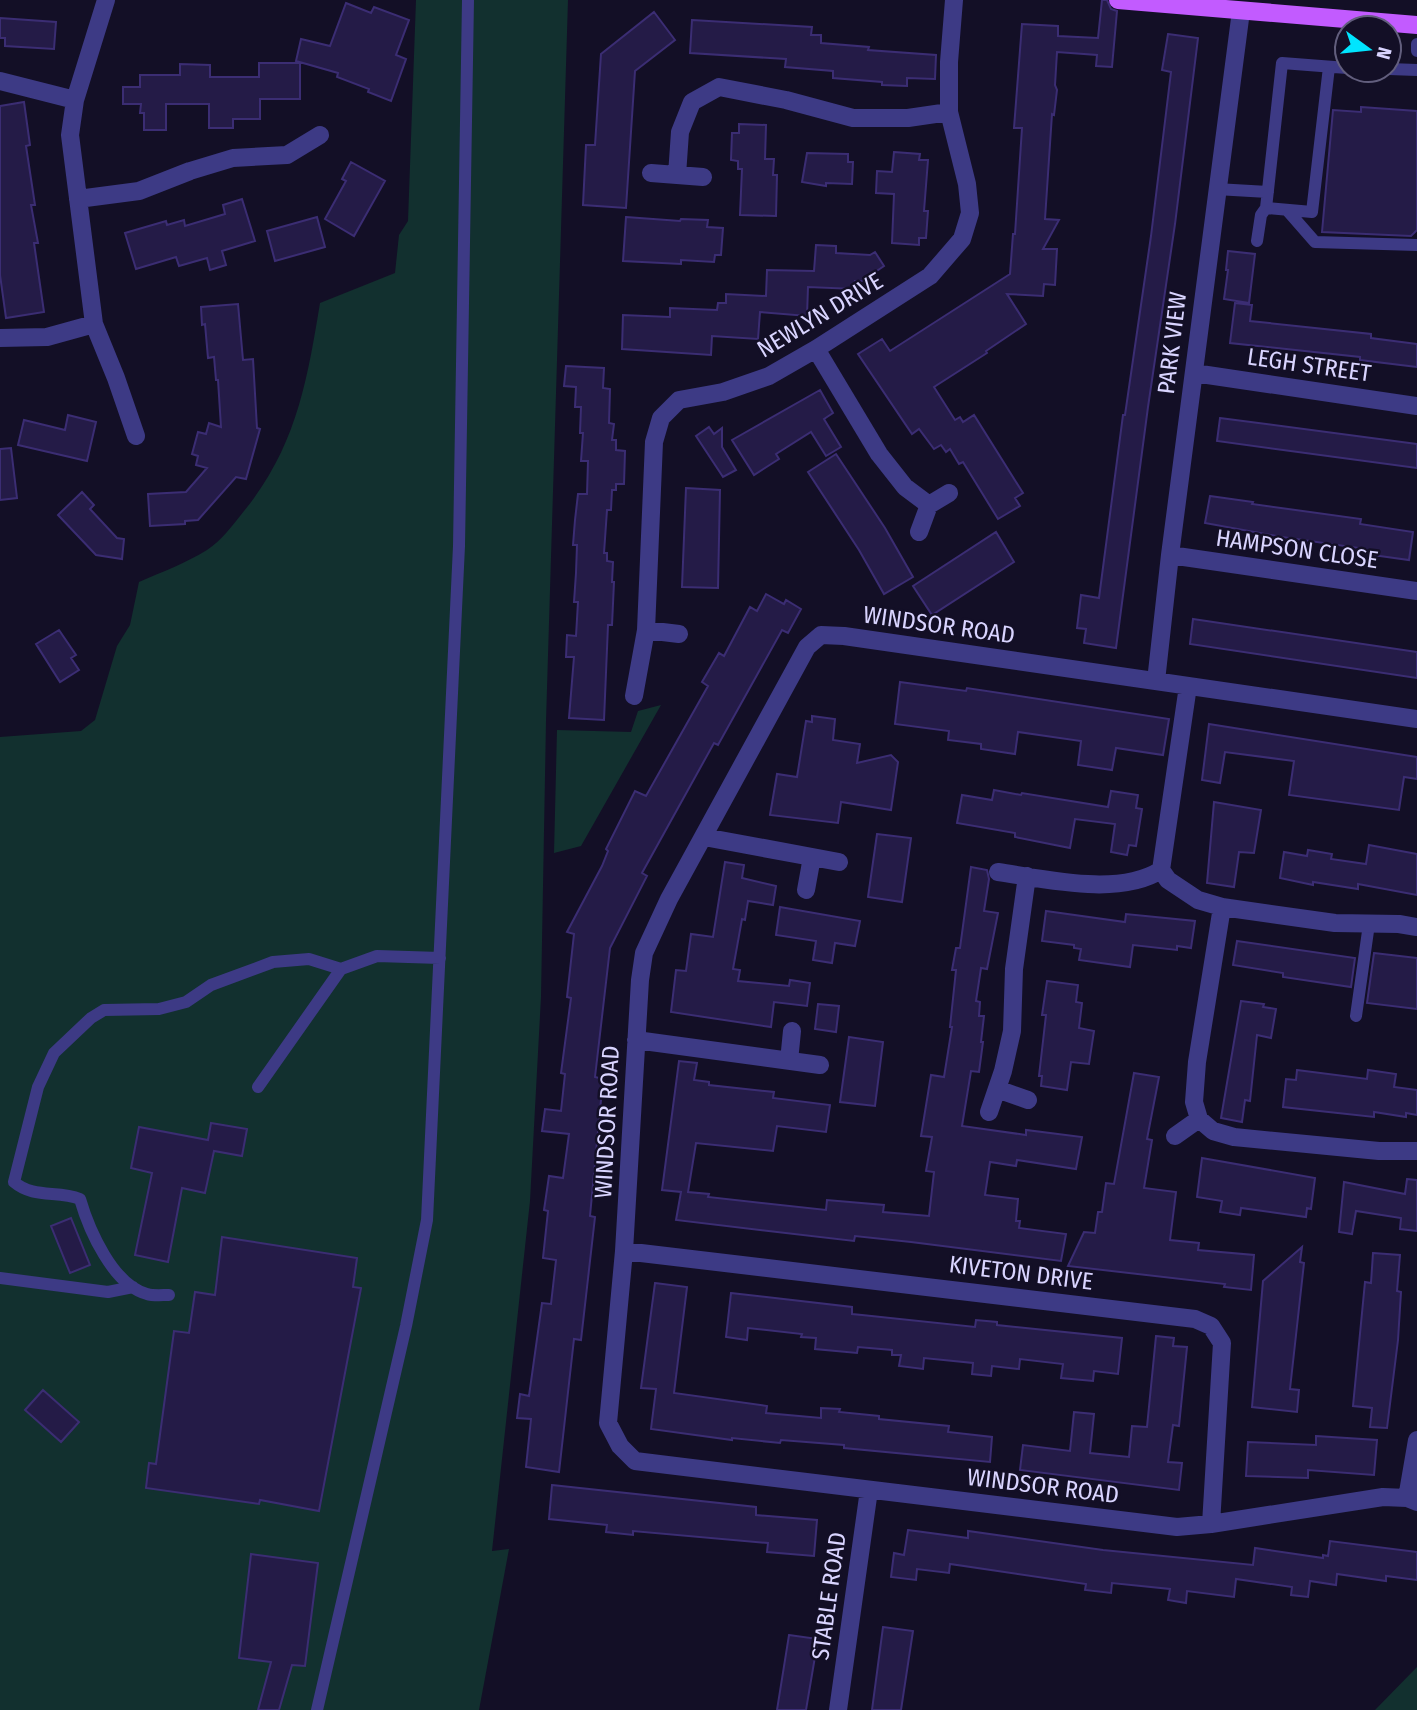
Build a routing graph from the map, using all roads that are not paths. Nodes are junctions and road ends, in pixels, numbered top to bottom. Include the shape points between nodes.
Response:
1 (106, 0) edge
2 (468, 0) edge
3 (954, 0) edge
4 (1118, 0) edge
5 (1231, 7) edge
6 (1417, 25) edge
7 (1417, 44) edge
8 (1417, 51) edge
9 (1329, 67) junction
10 (1333, 67) edge
11 (0, 81) edge
12 (75, 100) junction
13 (949, 112) junction
14 (320, 135) dead end
15 (651, 173) dead end
16 (677, 175) junction
17 (703, 177) dead end
18 (1216, 189) junction
19 (1268, 192) junction
20 (78, 199) junction
21 (1266, 208) junction
22 (1287, 210) junction
23 (1257, 241) dead end
24 (1417, 245) edge
25 (94, 324) junction
26 (0, 338) edge
27 (816, 349) junction
28 (1194, 373) junction
29 (1417, 406) edge
30 (135, 436) dead end
31 (949, 493) dead end
32 (929, 505) junction
33 (919, 532) dead end
34 (1170, 555) junction
35 (1417, 591) edge
36 (646, 630) junction
37 (679, 634) dead end
38 (1156, 681) junction
39 (1188, 686) junction
40 (634, 696) dead end
41 (1417, 719) edge
42 (704, 837) junction
43 (812, 857) junction
44 (839, 862) dead end
45 (1161, 870) junction
46 (998, 872) dead end
47 (1027, 876) junction
48 (806, 890) dead end
49 (1222, 908) junction
50 (1369, 924) junction
51 (1417, 927) edge
52 (440, 958) junction
53 (341, 969) junction
54 (1356, 1016) dead end
55 (792, 1031) dead end
56 (636, 1040) junction
57 (789, 1060) junction
58 (820, 1065) dead end
59 (258, 1087) dead end
60 (997, 1089) junction
61 (1028, 1100) dead end
62 (989, 1112) dead end
63 (1199, 1118) junction
64 (1175, 1136) dead end
65 (1417, 1151) edge
66 (624, 1251) junction
67 (0, 1278) edge
68 (133, 1287) junction
69 (169, 1295) dead end
70 (1417, 1440) edge
71 (869, 1490) junction
72 (1412, 1500) edge
73 (1211, 1524) junction
74 (317, 1710) edge
75 (838, 1710) edge

1 - 12 street
2 - 52 lane via 459,546
3 - 13 street, NEWLYN DRIVE
4 - 5 main road
5 - 6 main road
5 - 18 street, PARK VIEW
7 - 8 lane
9 - 10 lane
9 - 19 lane via 1282,63
9 - 22 lane via 1312,212
11 - 12 street
12 - 20 street via 70,135
13 - 16 street via 853,118 719,87 692,102 680,132
13 - 27 street, NEWLYN DRIVE via 970,213 962,239 930,276
14 - 20 street via 287,155 233,158 139,191
15 - 16 street
16 - 17 street
18 - 19 lane
18 - 28 street, PARK VIEW
19 - 21 lane
20 - 25 street
21 - 22 lane
21 - 23 lane
22 - 24 lane via 1315,242
25 - 26 street via 47,337
25 - 30 street
27 - 32 street via 879,454 905,487
27 - 36 street, NEWLYN DRIVE via 769,376 723,392 679,400 661,418 654,442
28 - 29 street, LEGH STREET
28 - 34 street, PARK VIEW
31 - 32 street
32 - 33 street
34 - 35 street, HAMPSON CLOSE
34 - 38 street, PARK VIEW
36 - 37 street
36 - 40 street, NEWLYN DRIVE
38 - 39 street, WINDSOR ROAD
38 - 42 street, WINDSOR ROAD via 821,635 807,647
39 - 41 street, WINDSOR ROAD
39 - 45 street
42 - 43 street
42 - 56 street, WINDSOR ROAD via 644,953
43 - 44 street
43 - 48 street
45 - 47 street via 1125,884
45 - 49 street via 1198,901
46 - 47 street
47 - 60 street via 1014,969 1012,1031
49 - 50 street
49 - 63 street via 1197,1062 1194,1102
50 - 51 street
50 - 54 lane
52 - 53 lane via 377,956
52 - 74 lane via 427,1220
53 - 59 lane
53 - 68 lane via 309,959 273,962 211,985 186,1002 159,1009 104,1010 54,1053 38,1087 15,1182 30,1193 80,1199 103,1256
55 - 57 street
56 - 57 street
56 - 66 street, WINDSOR ROAD
57 - 58 street
60 - 61 street
60 - 62 street
63 - 64 street
63 - 65 street via 1213,1131 1234,1137
66 - 71 street, WINDSOR ROAD via 608,1423 620,1446 635,1461
66 - 73 street, KIVETON DRIVE via 1195,1319 1211,1326 1222,1343
67 - 68 lane via 108,1292
68 - 69 lane via 147,1294
70 - 72 street
71 - 73 street, WINDSOR ROAD via 1177,1527
71 - 75 street, STABLE ROAD
72 - 73 street, WINDSOR ROAD via 1383,1497

